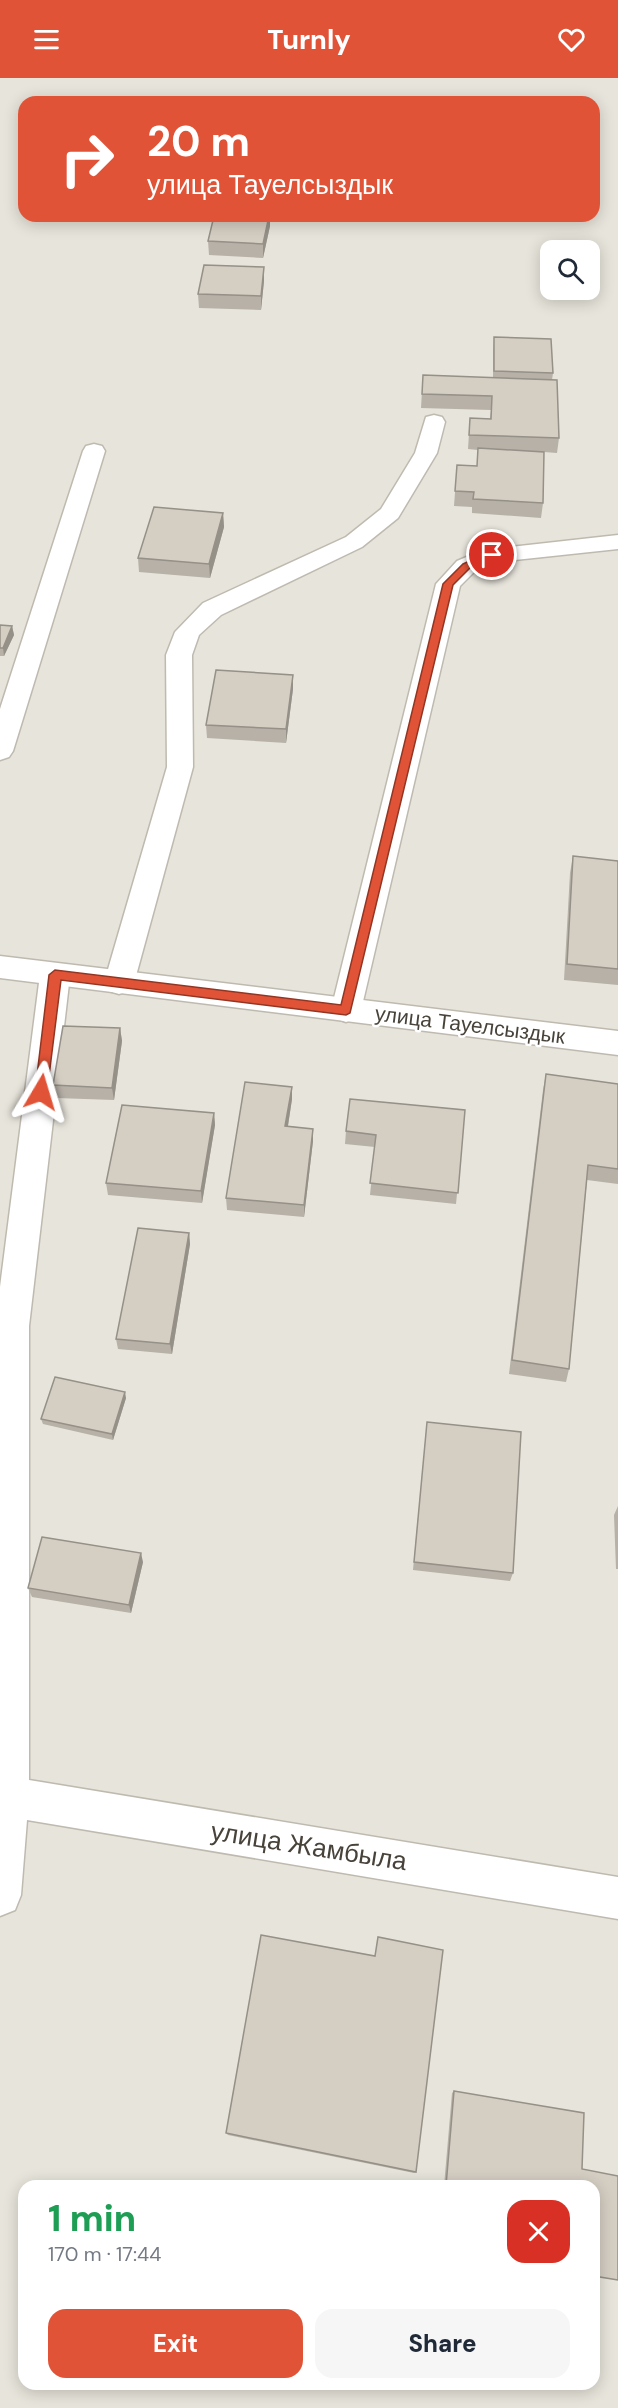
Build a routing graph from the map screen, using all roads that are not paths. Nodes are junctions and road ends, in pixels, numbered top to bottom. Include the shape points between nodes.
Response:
1 (434, 422) dead end
2 (94, 451) dead end
3 (618, 542) edge
4 (0, 751) edge
5 (0, 967) edge
6 (55, 975) junction
7 (118, 982) junction
8 (346, 1010) junction
9 (618, 1043) edge
10 (4, 1795) edge
11 (0, 1895) edge
12 (618, 1898) edge

1 - 7 street via 426,453 390,513 354,542 212,609 188,632 179,655 180,767
2 - 4 street
3 - 8 street via 492,555 466,566 448,584
5 - 6 street, улица Тауелсыздык
6 - 7 street, улица Тауелсыздык
6 - 10 street via 12,1326
7 - 8 street, улица Тауелсыздык
8 - 9 street, улица Тауелсыздык
10 - 11 street
10 - 12 street, улица Жамбыла

